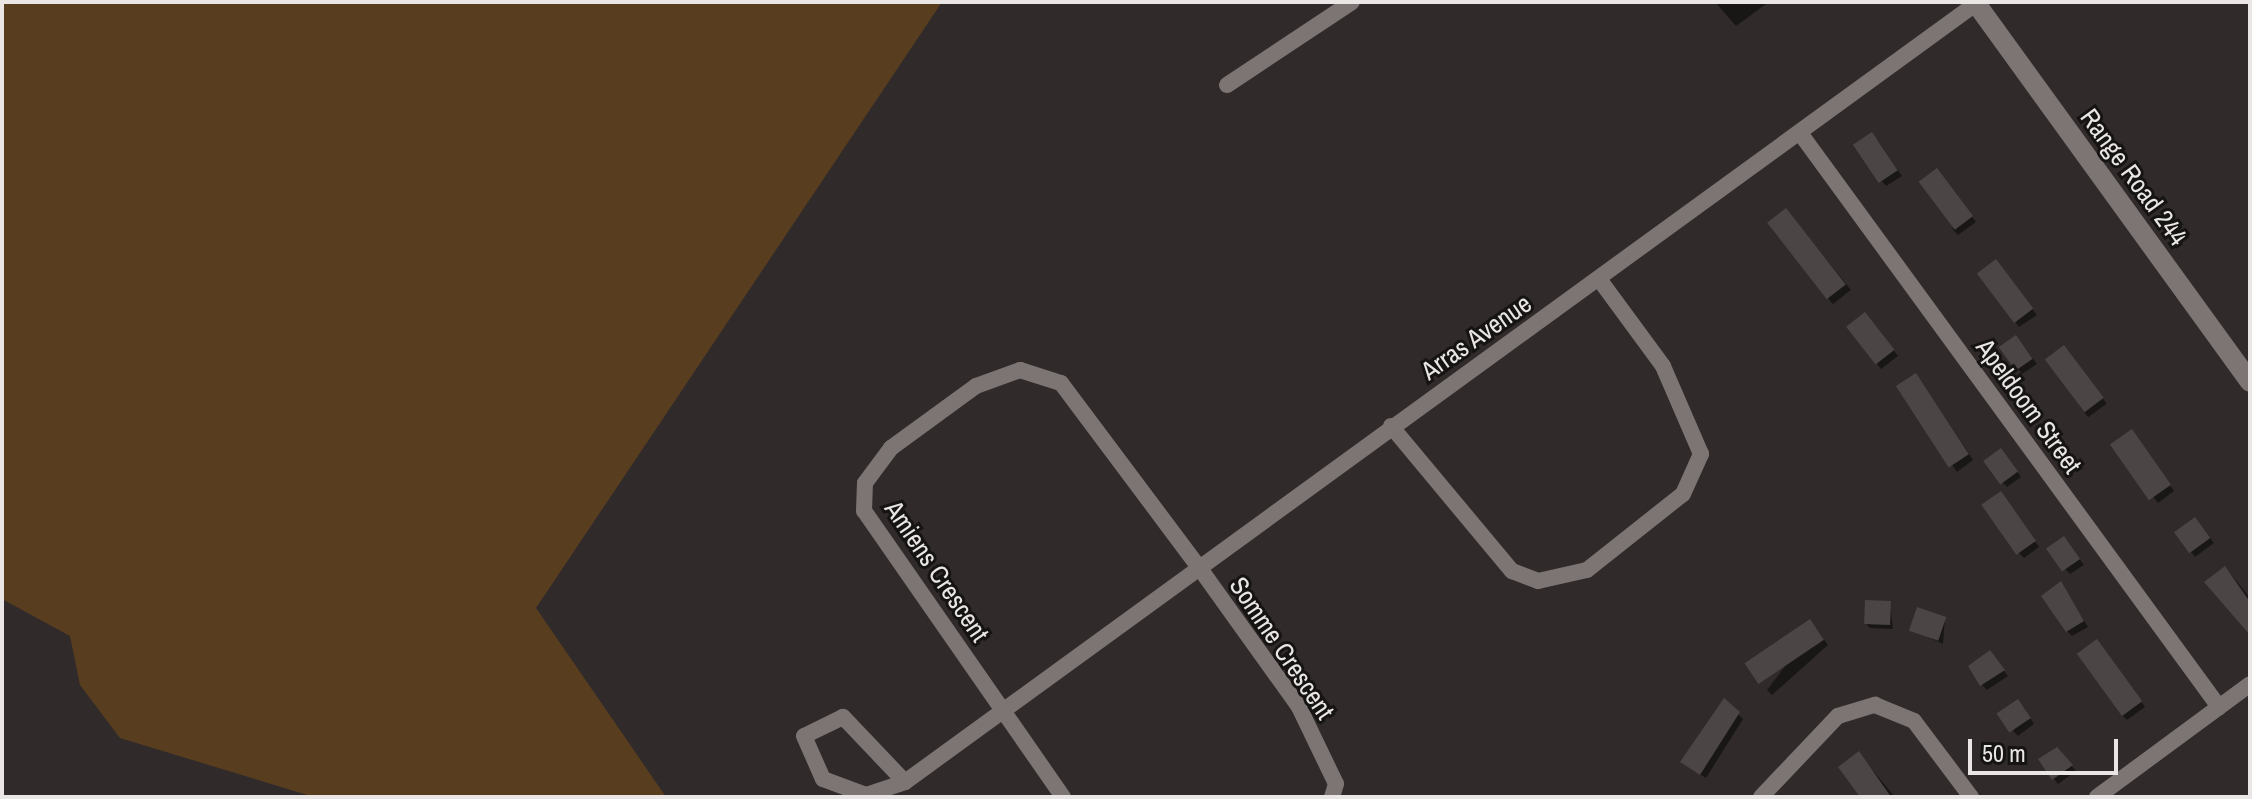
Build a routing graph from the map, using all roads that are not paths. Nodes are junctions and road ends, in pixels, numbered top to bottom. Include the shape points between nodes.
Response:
1 (1352, 2) edge
2 (1976, 2) edge
3 (1227, 85) dead end
4 (1800, 133) junction
5 (1599, 279) junction
6 (2250, 382) edge
7 (1391, 426) junction
8 (1201, 570) junction
9 (2250, 684) edge
10 (2219, 707) junction
11 (1004, 714) junction
12 (905, 782) junction
13 (1063, 797) edge
14 (1332, 797) edge
15 (1761, 797) edge
16 (1971, 797) edge
17 (2097, 797) edge

1 - 3 street
2 - 4 street, Arras Avenue
2 - 6 street, Range Road 244
4 - 5 street, Arras Avenue
4 - 10 street, Apeldoom Street
5 - 7 street, Arras Avenue
5 - 7 street via 1663,366 1701,454 1683,494 1587,570 1538,581 1512,571
7 - 8 street, Arras Avenue
8 - 11 street, Arras Avenue
8 - 11 street, Amiens Crescent via 1061,383 1020,370 976,386 891,448 865,483 864,511
8 - 14 street, Somme Crescent via 1299,707 1336,784
9 - 10 street
10 - 17 street
11 - 12 street, Arras Avenue
11 - 13 street
12 - 12 street, Arras Avenue via 843,717 804,736 823,779 866,795
15 - 16 street via 1838,716 1875,705 1914,721

